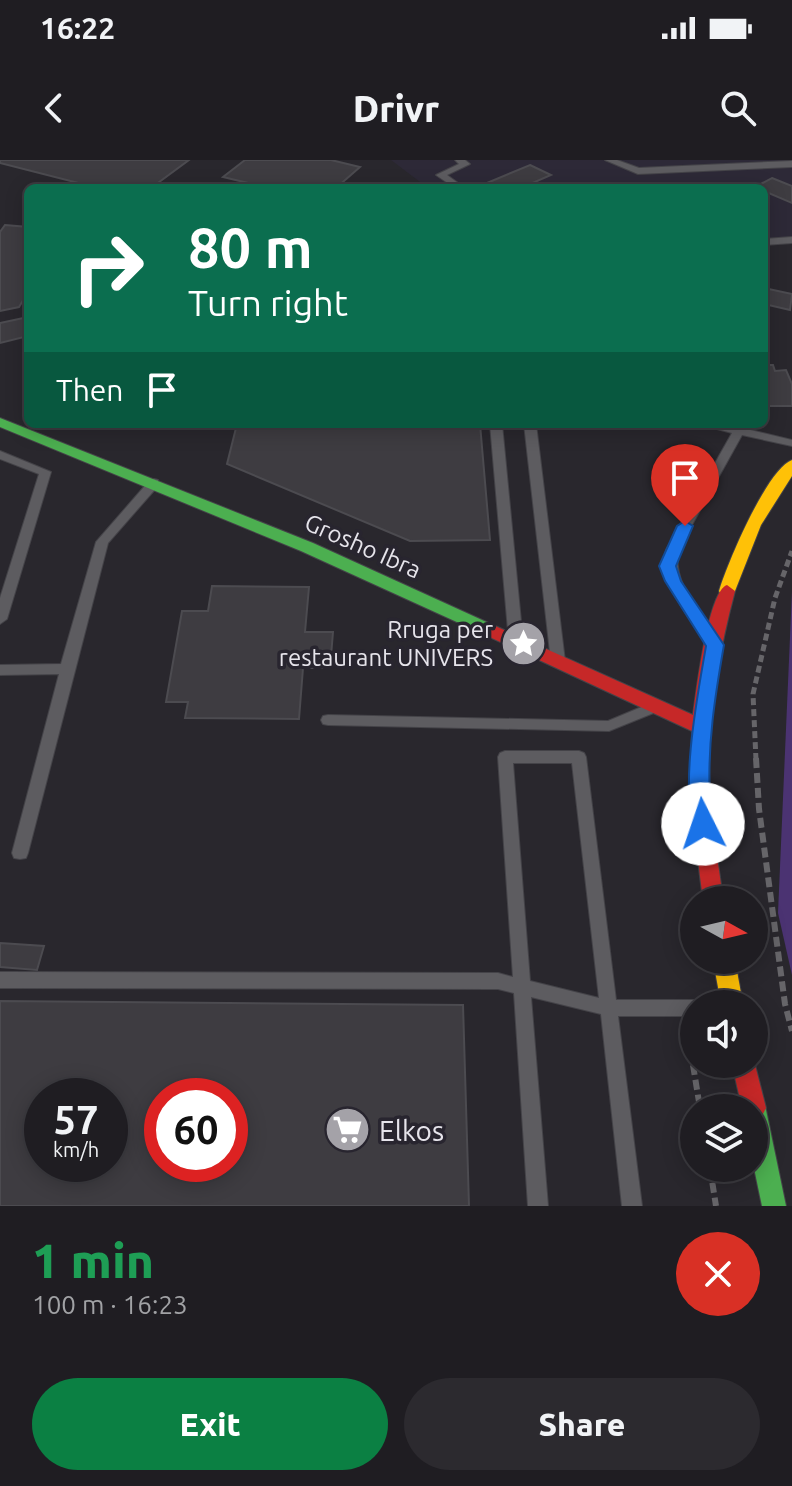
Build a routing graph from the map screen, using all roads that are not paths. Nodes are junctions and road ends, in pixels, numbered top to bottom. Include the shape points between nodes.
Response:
1 (459, 160) edge
2 (609, 160) edge
3 (709, 160) edge
4 (791, 161) edge
5 (722, 167) junction
6 (455, 184) edge
7 (792, 240) edge
8 (768, 242) edge
9 (0, 422) edge
10 (496, 428) edge
11 (530, 428) edge
12 (727, 428) edge
13 (739, 431) junction
14 (792, 443) edge
15 (0, 455) edge
16 (792, 465) edge
17 (154, 483) junction
18 (0, 619) edge
19 (516, 642) junction
20 (715, 645) junction
21 (558, 661) junction
22 (67, 669) junction
23 (0, 670) edge
24 (655, 706) junction
25 (328, 720) dead end
26 (701, 727) junction
27 (20, 853) dead end
28 (711, 886) edge
29 (0, 980) edge
30 (522, 988) junction
31 (608, 1008) junction
32 (680, 1008) edge
33 (768, 1177) edge
34 (538, 1206) edge
35 (632, 1206) edge
36 (774, 1206) edge

1 - 6 lane via 466,164 440,175
2 - 5 lane via 638,171
3 - 5 lane
4 - 5 lane
7 - 8 lane
9 - 17 street, Grosho Ibra
10 - 19 lane
11 - 21 lane
12 - 13 lane
13 - 14 lane
13 - 20 lane via 668,566
15 - 18 lane via 45,472
16 - 20 street via 748,537 727,587
17 - 19 street, Grosho Ibra
17 - 22 lane via 102,542
19 - 21 street, Grosho Ibra
20 - 26 street
21 - 24 street, Grosho Ibra
22 - 23 lane
22 - 27 lane
24 - 25 lane via 609,726
24 - 26 street, Grosho Ibra
26 - 28 street via 700,798
29 - 30 lane via 498,981
30 - 31 lane
30 - 31 lane via 505,757 579,757
30 - 34 lane
31 - 32 lane
31 - 35 lane
33 - 36 street

